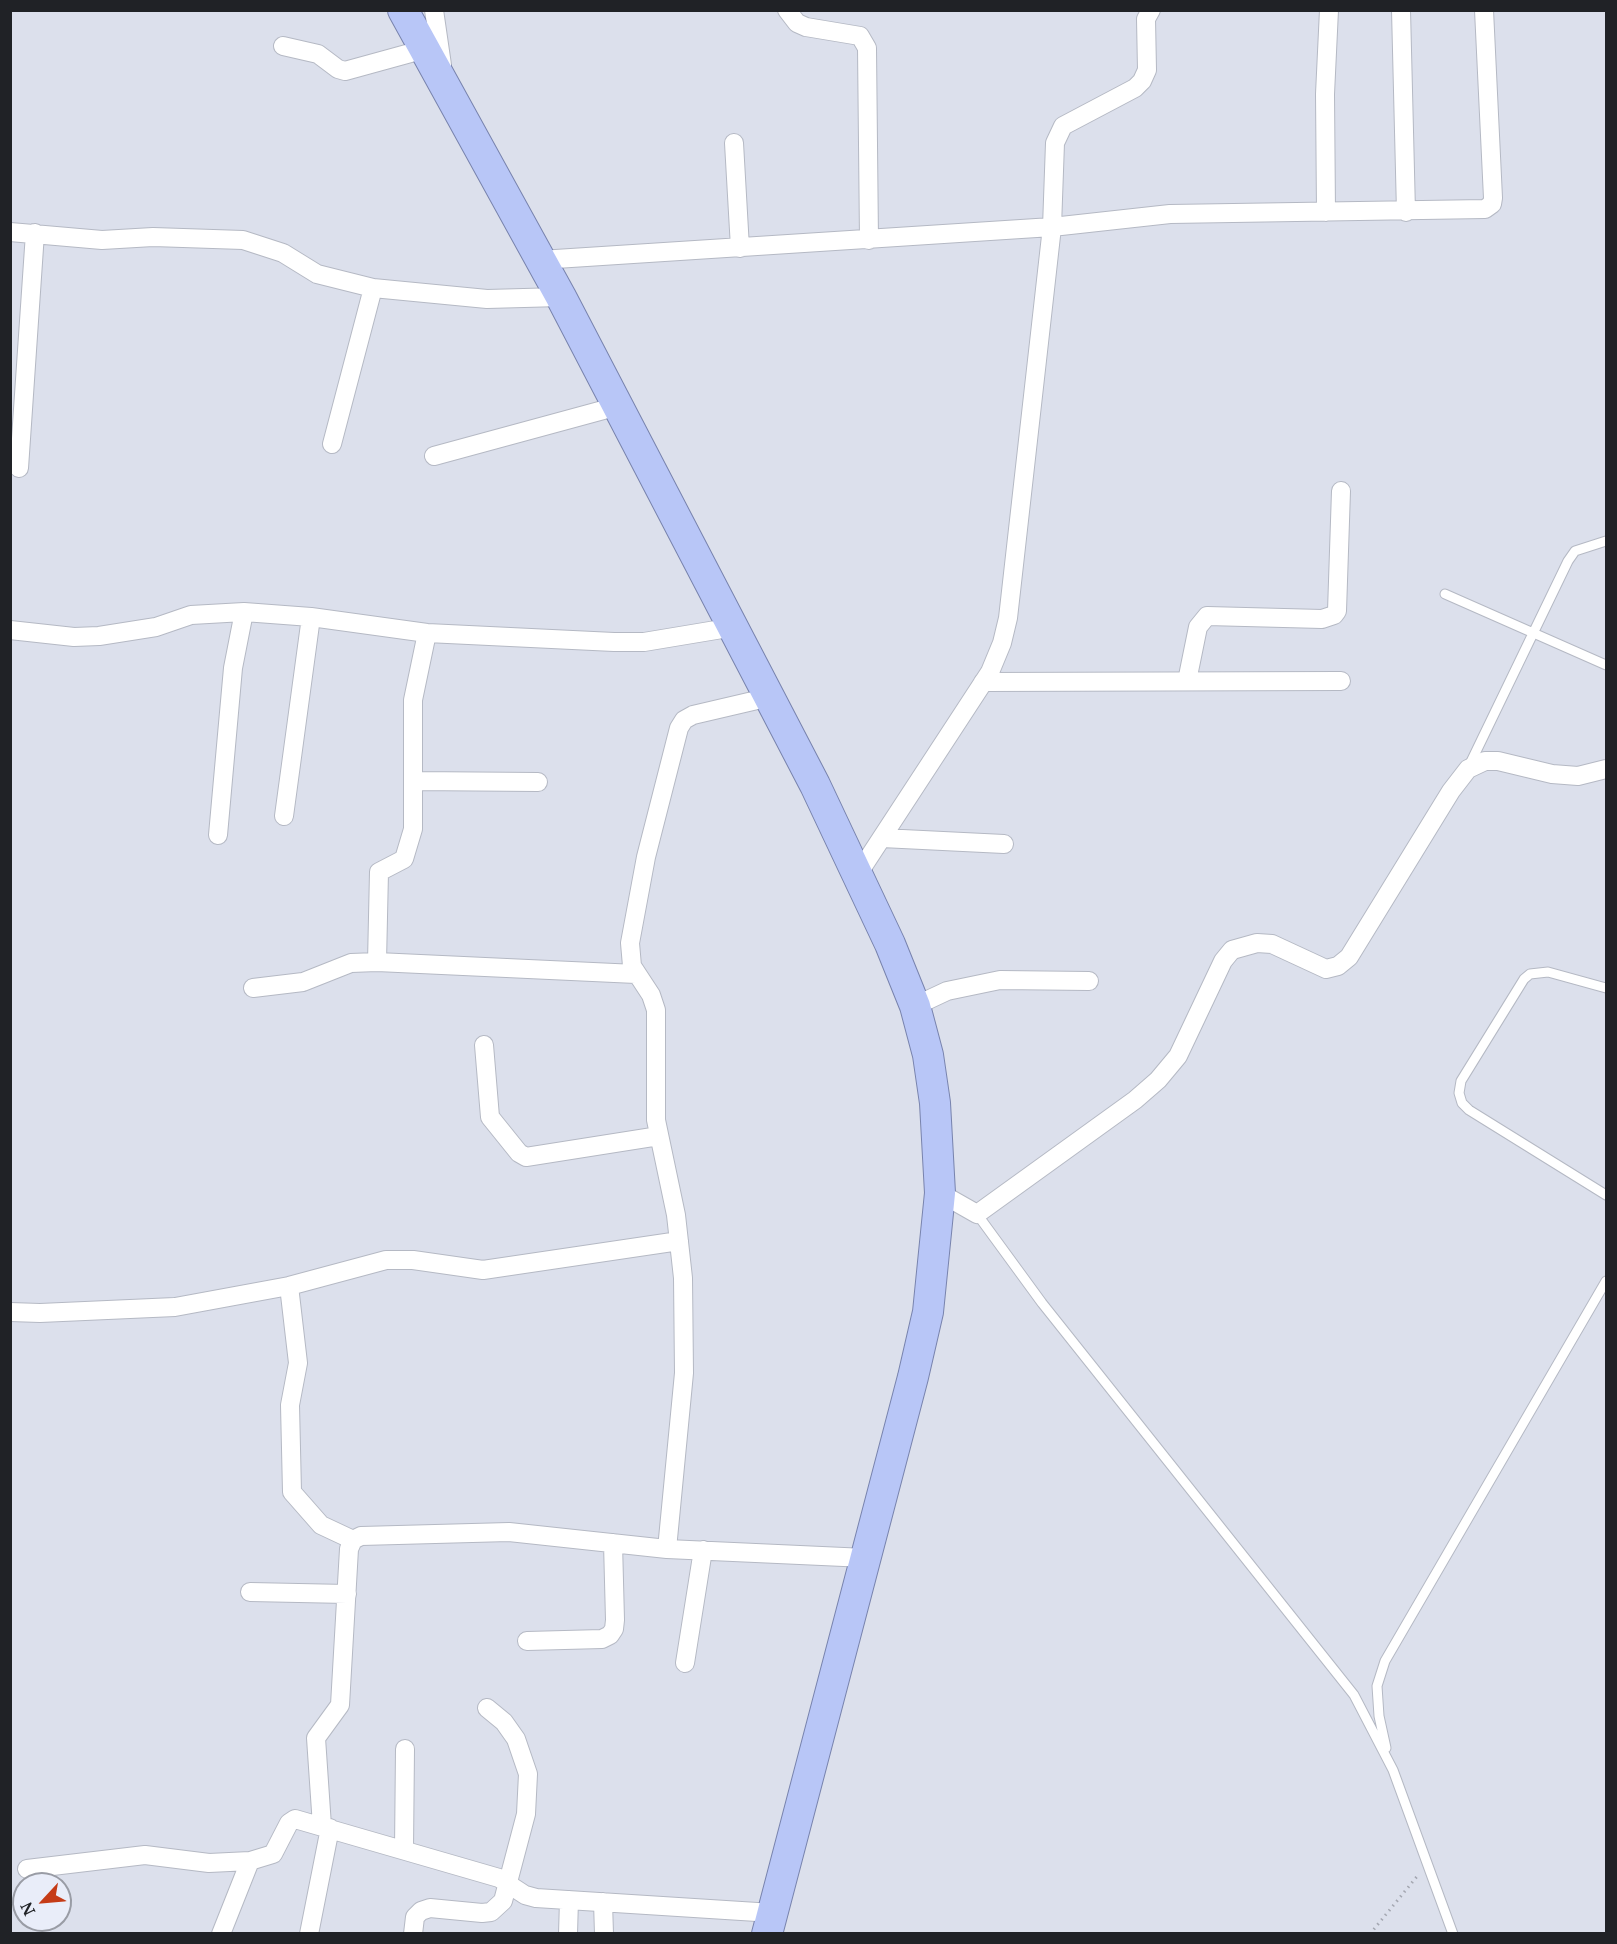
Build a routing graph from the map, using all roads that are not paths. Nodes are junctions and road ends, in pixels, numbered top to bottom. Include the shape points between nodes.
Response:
1 (403, 10) edge
2 (434, 10) edge
3 (787, 10) edge
4 (1151, 10) edge
5 (1329, 10) edge
6 (1401, 10) edge
7 (1484, 10) edge
8 (283, 46) dead end
9 (425, 49) junction
10 (447, 91) junction
11 (734, 143) dead end
12 (1326, 212) junction
13 (1407, 212) junction
14 (1052, 227) junction
15 (10, 232) edge
16 (35, 233) junction
17 (869, 240) junction
18 (740, 248) junction
19 (540, 260) junction
20 (373, 288) junction
21 (561, 297) junction
22 (618, 406) junction
23 (332, 444) dead end
24 (434, 456) dead end
25 (19, 468) dead end
26 (1341, 491) dead end
27 (1606, 541) edge
28 (1445, 594) dead end
29 (244, 612) junction
30 (311, 617) junction
31 (734, 627) junction
32 (10, 630) edge
33 (427, 633) junction
34 (1534, 633) junction
35 (1606, 665) edge
36 (1187, 681) junction
37 (1341, 681) dead end
38 (983, 682) junction
39 (771, 697) junction
40 (1468, 769) junction
41 (1606, 769) edge
42 (413, 781) junction
43 (538, 782) dead end
44 (284, 816) dead end
45 (218, 835) dead end
46 (882, 838) junction
47 (1004, 844) dead end
48 (858, 874) junction
49 (377, 962) junction
50 (636, 975) junction
51 (1089, 981) dead end
52 (253, 988) dead end
53 (1606, 988) edge
54 (915, 1006) junction
55 (484, 1045) dead end
56 (659, 1136) junction
57 (940, 1193) junction
58 (1606, 1194) edge
59 (977, 1214) junction
60 (679, 1240) junction
61 (1606, 1281) edge
62 (289, 1286) junction
63 (10, 1312) edge
64 (353, 1540) junction
65 (613, 1543) junction
66 (667, 1549) junction
67 (703, 1550) junction
68 (866, 1558) junction
69 (250, 1592) dead end
70 (347, 1594) junction
71 (527, 1641) dead end
72 (685, 1663) dead end
73 (487, 1708) dead end
74 (405, 1749) dead end
75 (1394, 1770) junction
76 (326, 1827) junction
77 (404, 1850) junction
78 (250, 1861) junction
79 (27, 1869) dead end
80 (509, 1882) junction
81 (569, 1900) junction
82 (603, 1902) junction
83 (770, 1923) edge
84 (222, 1934) edge
85 (309, 1934) edge
86 (413, 1934) edge
87 (568, 1934) edge
88 (604, 1934) edge
89 (1453, 1934) edge

1 - 9 highway
2 - 10 street
3 - 17 street via 806,27 860,36 867,48
4 - 14 street via 1146,19 1147,70 1142,81 1063,126 1058,133
5 - 12 street
6 - 13 street
7 - 13 street via 1492,204 1485,209
8 - 9 street via 318,54 345,71
9 - 10 highway
10 - 19 highway
11 - 18 street
12 - 13 street
12 - 14 street via 1170,214
14 - 17 street
14 - 38 street via 1008,618 1002,643
15 - 16 street
16 - 20 street via 102,240 243,240 283,253 317,274
16 - 25 street
17 - 18 street
18 - 19 street
19 - 21 highway
20 - 21 street via 487,299
20 - 23 street
21 - 22 highway
22 - 24 street
22 - 31 highway
26 - 36 street via 1334,615 1322,619 1207,616 1198,627
27 - 34 lane via 1575,551
28 - 34 lane
29 - 30 street
29 - 32 street via 191,615 156,627 99,636
29 - 45 street via 233,668
30 - 33 street
30 - 44 street
31 - 33 street via 644,642
31 - 39 highway
33 - 42 street via 414,686
34 - 35 lane
34 - 40 lane
36 - 37 street
36 - 38 street
38 - 46 street
39 - 48 highway
39 - 50 street via 693,715 680,728 630,944
40 - 41 street via 1498,760 1552,774 1578,776
40 - 59 street via 1349,957 1326,969 1272,944 1257,943 1232,950 1223,961 1178,1056 1158,1080
42 - 43 street
42 - 49 street via 413,829 404,859 379,872
46 - 47 street
46 - 48 street
48 - 54 highway
49 - 50 street
49 - 52 street via 351,963 303,982
50 - 56 street via 651,994 656,1010 654,1085
51 - 54 street via 1000,980 948,991
53 - 58 lane via 1548,972 1530,974 1461,1081 1459,1093 1469,1110
54 - 57 highway via 935,1103
55 - 56 street via 490,1117 526,1157
56 - 60 street
57 - 59 street
57 - 68 highway via 928,1312
59 - 75 lane via 1042,1303 1354,1695
60 - 62 street via 483,1270 386,1260
60 - 66 street via 684,1373
61 - 75 lane via 1385,1661 1377,1686 1379,1716
62 - 63 street via 176,1307
62 - 64 street via 298,1363 290,1405 292,1492 321,1525
64 - 65 street via 369,1534 508,1532
64 - 70 street
65 - 66 street
65 - 71 street via 615,1629 610,1635 602,1639
66 - 67 street
67 - 68 street
67 - 72 street
68 - 83 highway
69 - 70 street
70 - 76 street via 340,1705 316,1738
73 - 80 street via 516,1738 528,1774 526,1814
74 - 77 street
75 - 89 lane
76 - 77 street
76 - 78 street via 295,1820 289,1823 273,1854
76 - 85 street
77 - 80 street
78 - 79 street via 209,1863 145,1855
78 - 84 street
80 - 81 street via 525,1895
80 - 86 street via 503,1901 491,1912 430,1908 415,1917
81 - 82 street
81 - 87 street
82 - 83 street
82 - 88 street

